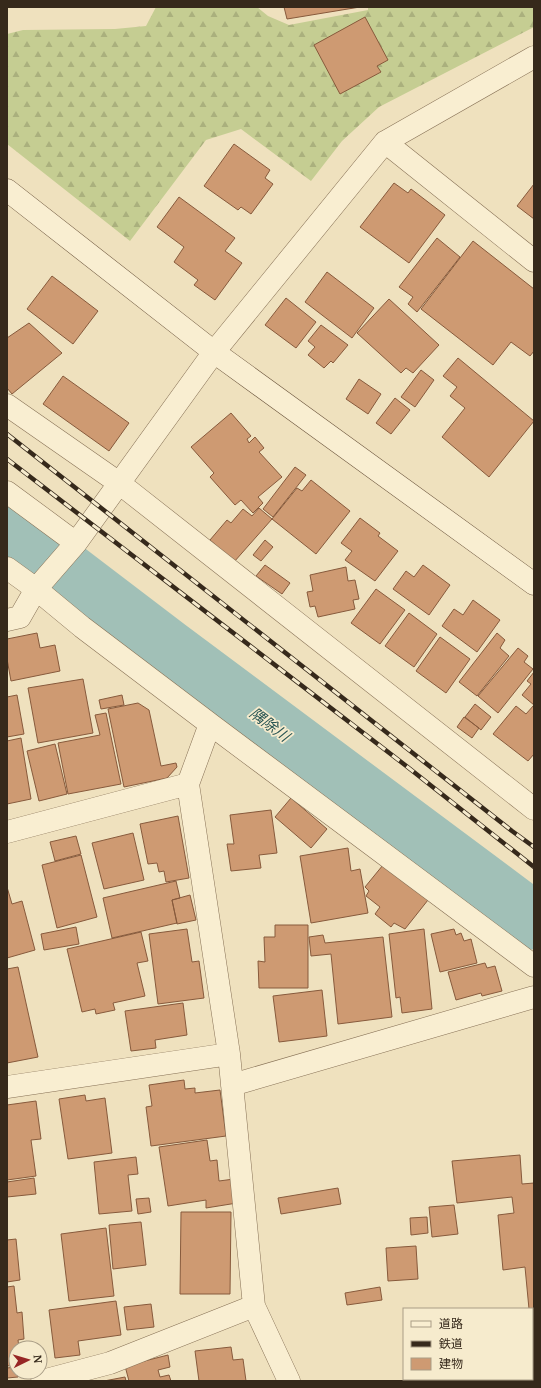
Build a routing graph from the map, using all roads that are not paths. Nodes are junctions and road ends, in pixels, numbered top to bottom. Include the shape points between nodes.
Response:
1 (533, 59) edge
2 (384, 142) junction
3 (7, 190) edge
4 (534, 261) edge
5 (214, 352) junction
6 (7, 405) edge
7 (119, 483) junction
8 (7, 492) edge
9 (74, 546) junction
10 (7, 568) edge
11 (42, 582) junction
12 (534, 584) edge
13 (7, 620) edge
14 (210, 724) junction
15 (188, 784) junction
16 (534, 809) edge
17 (7, 832) edge
18 (534, 966) edge
19 (534, 997) edge
20 (229, 1054) junction
21 (232, 1085) junction
22 (7, 1087) edge
23 (254, 1306) junction
24 (42, 1381) edge
25 (289, 1381) edge

1 - 2 street
2 - 4 street
2 - 5 street
3 - 5 street
5 - 7 street
5 - 12 street
6 - 7 street
7 - 9 street
7 - 16 street
8 - 9 street
9 - 11 street
10 - 11 street
11 - 13 street via 20,617
11 - 14 street via 82,627
14 - 15 street
14 - 18 street
15 - 17 street
15 - 20 street
19 - 21 street
20 - 21 street
20 - 22 street
21 - 23 street
23 - 24 street via 110,1362
23 - 25 street

